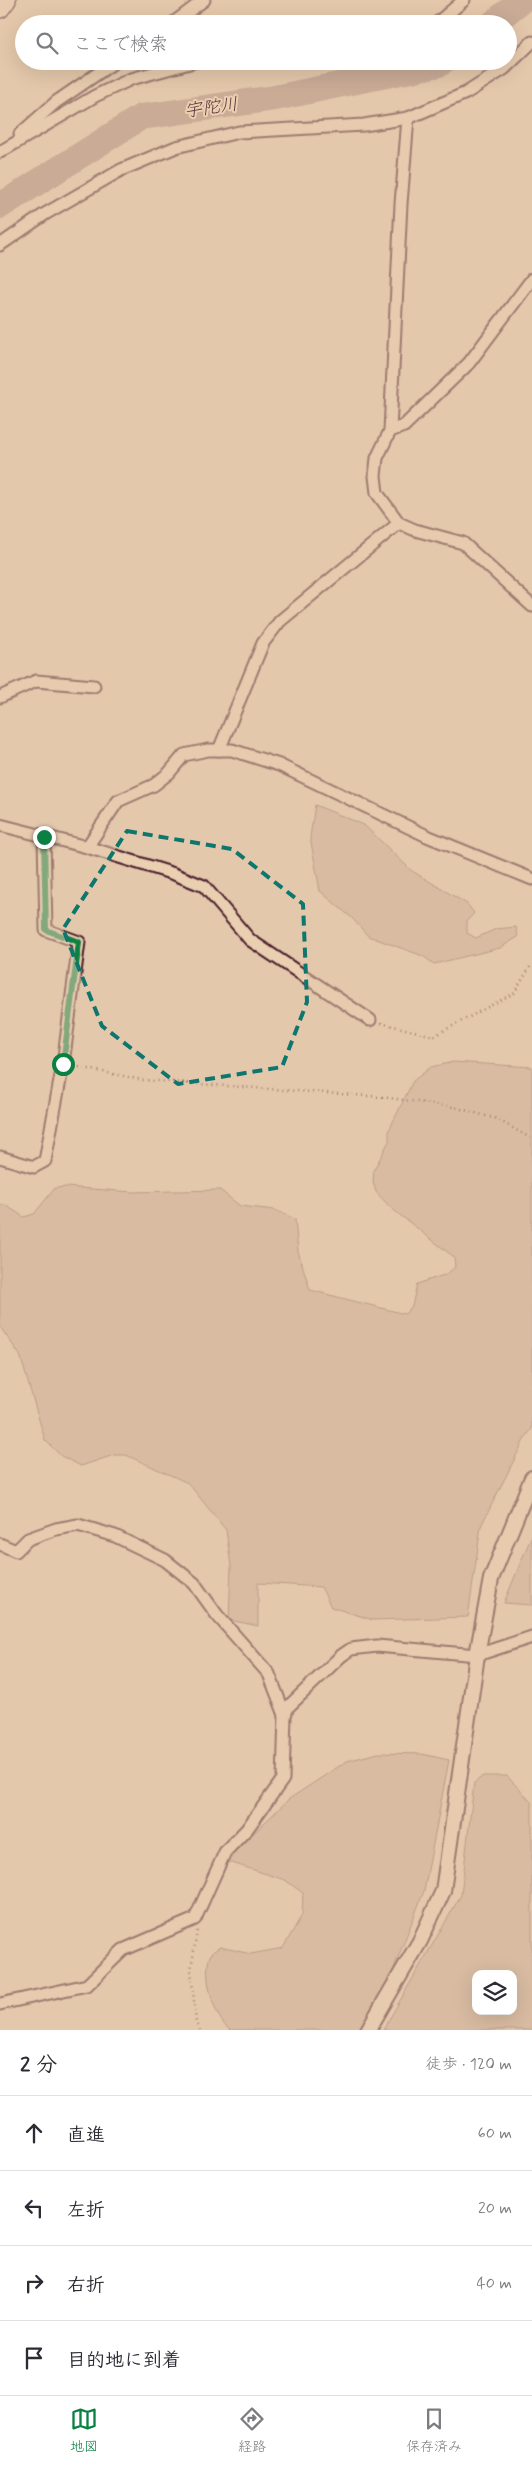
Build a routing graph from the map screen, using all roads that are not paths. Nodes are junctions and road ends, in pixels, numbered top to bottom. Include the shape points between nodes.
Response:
1 (6, 0) edge
2 (204, 0) edge
3 (464, 0) edge
4 (0, 8) edge
5 (184, 15) edge
6 (446, 15) edge
7 (532, 42) edge
8 (517, 56) edge
9 (103, 70) edge
10 (164, 70) edge
11 (502, 70) edge
12 (408, 118) junction
13 (0, 152) edge
14 (0, 245) edge
15 (532, 279) edge
16 (390, 431) junction
17 (399, 523) junction
18 (532, 606) edge
19 (94, 686) dead end
20 (0, 698) edge
21 (219, 750) junction
22 (0, 825) edge
23 (44, 837) junction
24 (87, 847) junction
25 (532, 879) edge
26 (370, 1020) road end
27 (0, 1157) edge
28 (532, 1478) edge
29 (0, 1544) edge
30 (532, 1637) edge
31 (477, 1655) junction
32 (285, 1715) junction
33 (0, 2004) edge
34 (368, 2030) edge

1 - 4 highway
2 - 5 street
3 - 6 street
7 - 8 street
9 - 13 street via 56,102
10 - 13 street via 131,79 95,96
11 - 12 street via 466,93
12 - 14 street via 364,125 239,132 176,147 120,170
12 - 16 street
15 - 16 street via 469,363 404,426
16 - 17 street via 377,458 375,476 377,493
17 - 18 street via 464,543
17 - 21 street via 280,621 263,643
19 - 20 street via 36,681
21 - 24 street via 184,755 154,785 118,801
21 - 25 street via 263,758 428,836
22 - 23 street
23 - 24 street
23 - 27 street via 46,930 79,942 63,1064 45,1161 34,1167
24 - 26 street via 204,886 250,940
28 - 31 street via 491,1579
29 - 32 street via 16,1551 28,1539 78,1525 115,1536 165,1560 194,1583 269,1674
30 - 31 street
31 - 32 street via 377,1646 351,1649 298,1697
31 - 34 street via 443,1891 420,1941
32 - 33 street via 283,1779 247,1829 224,1852 195,1919 123,1950 87,1985

